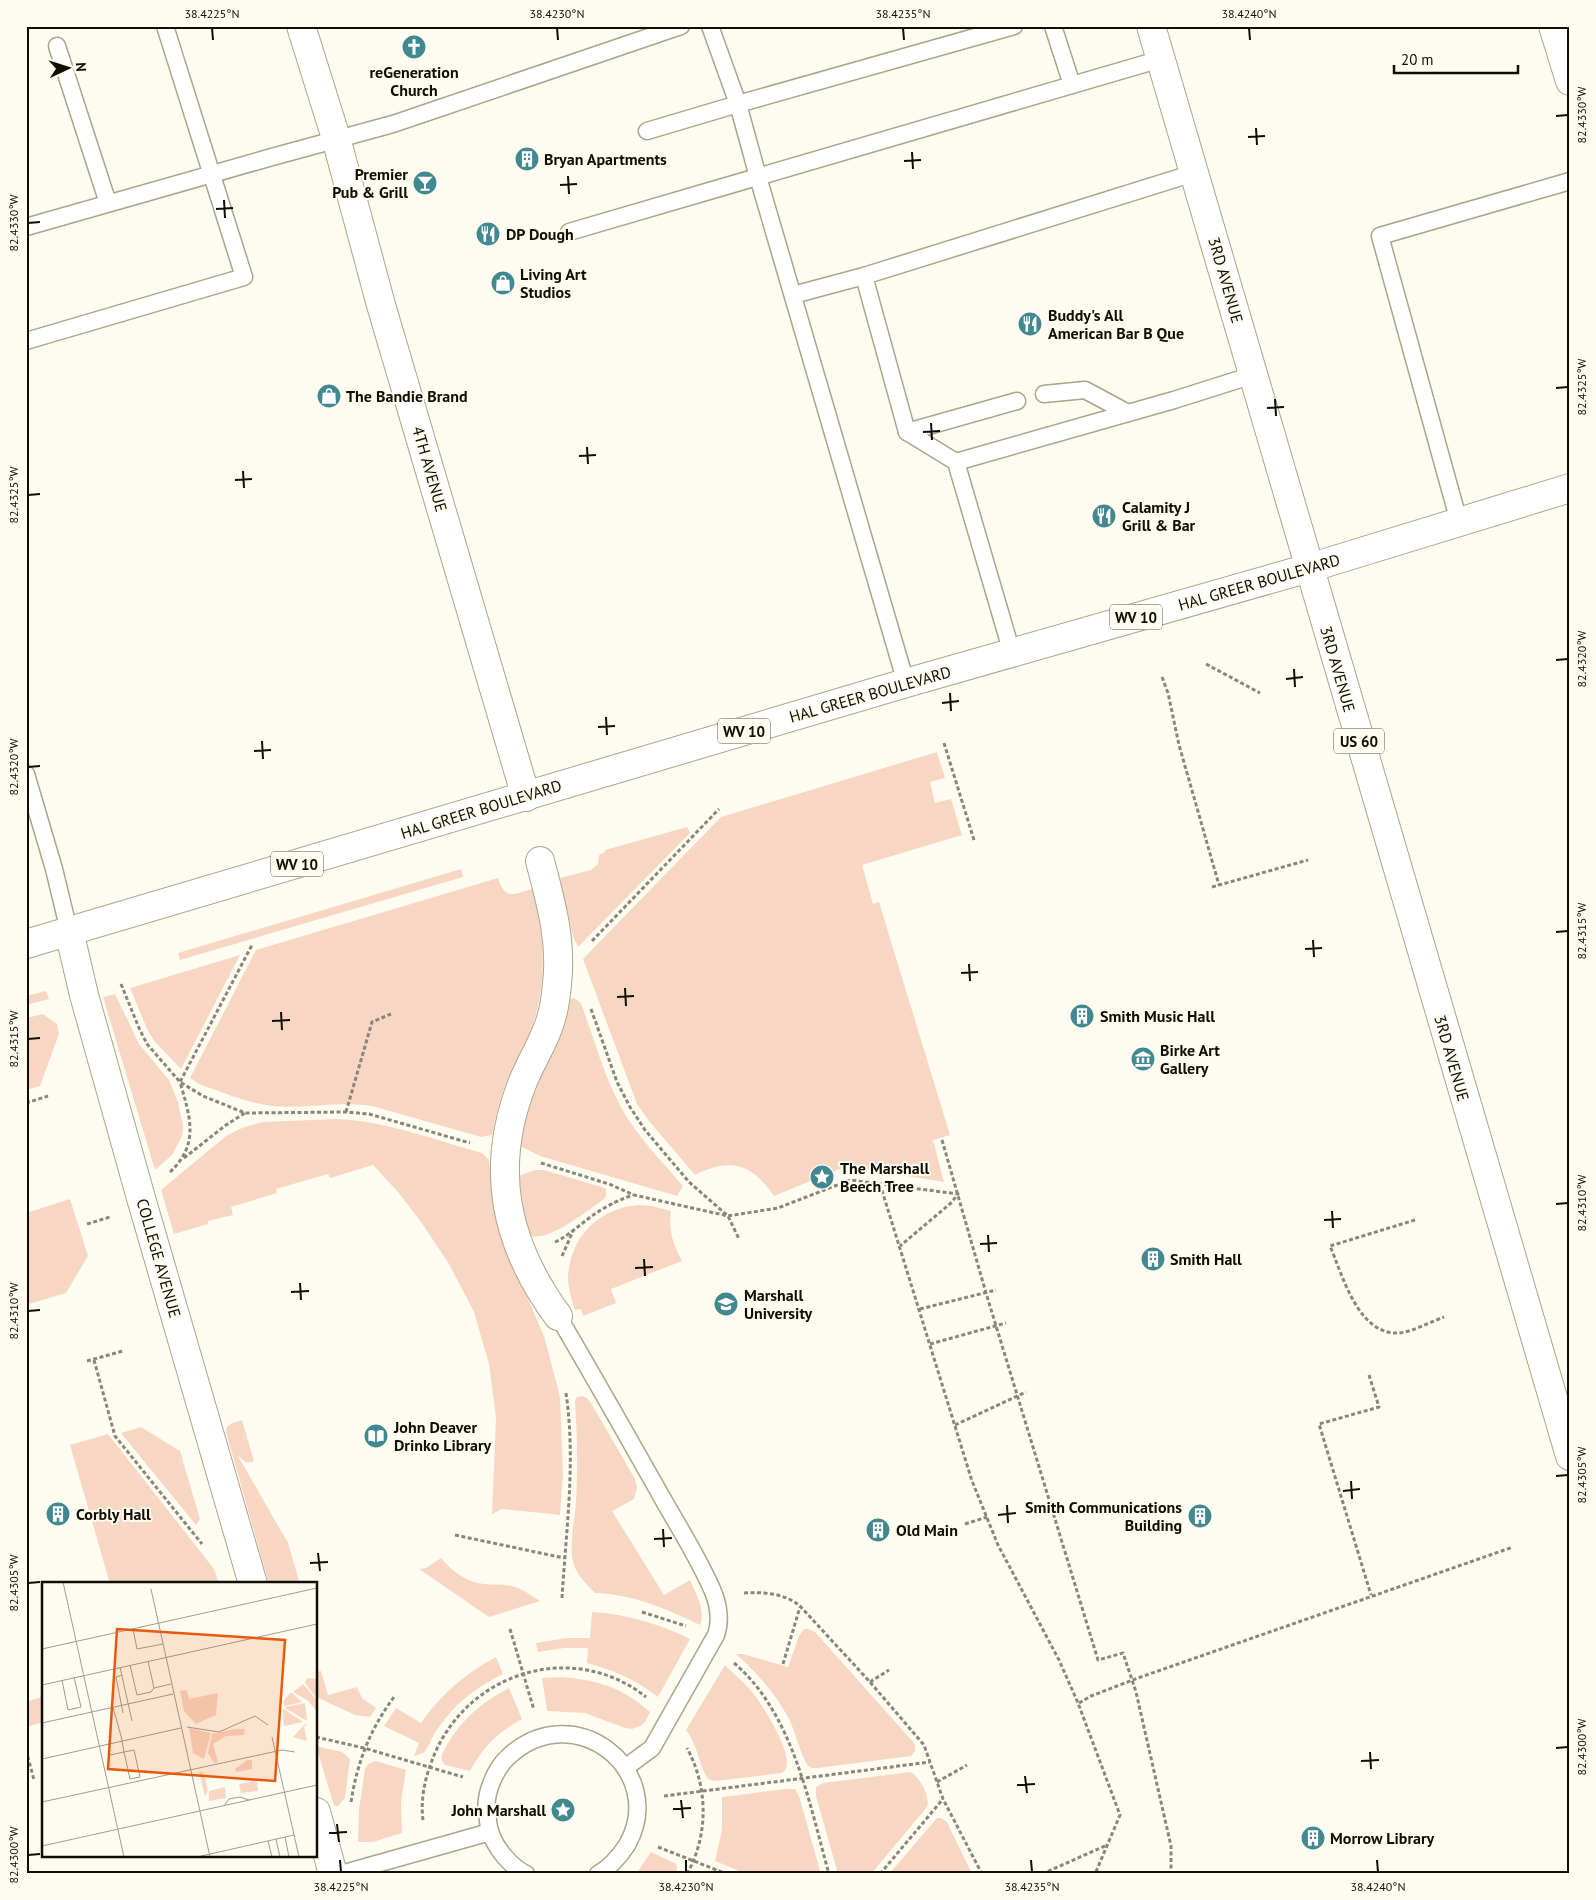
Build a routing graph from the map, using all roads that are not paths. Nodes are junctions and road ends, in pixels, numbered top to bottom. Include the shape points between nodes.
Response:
1 (165, 26) edge
2 (301, 26) edge
3 (681, 26) edge
4 (710, 26) edge
5 (1014, 26) edge
6 (1053, 26) edge
7 (1151, 26) edge
8 (1554, 26) edge
9 (57, 46) dead end
10 (1161, 59) junction
11 (1570, 81) edge
12 (1072, 85) junction
13 (738, 104) junction
14 (647, 132) dead end
15 (336, 138) junction
16 (1194, 173) junction
17 (211, 174) junction
18 (758, 177) junction
19 (1570, 181) edge
20 (108, 203) junction
21 (26, 227) edge
22 (569, 232) dead end
23 (864, 276) junction
24 (793, 295) junction
25 (26, 341) edge
26 (1253, 375) junction
27 (1044, 394) dead end
28 (1017, 401) dead end
29 (1128, 413) junction
30 (907, 432) junction
31 (956, 462) junction
32 (1570, 488) edge
33 (1458, 522) junction
34 (1309, 568) junction
35 (1012, 653) junction
36 (906, 683) junction
37 (26, 774) edge
38 (526, 797) junction
39 (540, 861) dead end
40 (69, 931) junction
41 (26, 944) edge
42 (558, 1316) joint
43 (1570, 1456) edge
44 (252, 1582) edge
45 (625, 1768) junction
46 (318, 1819) edge
47 (490, 1832) junction
48 (333, 1874) edge
49 (341, 1874) edge
50 (526, 1874) edge
51 (598, 1874) edge

1 - 17 lane
2 - 15 main road, 4TH AVENUE
3 - 15 lane via 393,124
4 - 13 lane
5 - 13 lane
6 - 12 lane
7 - 10 main road, 3RD AVENUE / US 60
8 - 11 main road
9 - 20 lane
10 - 12 lane
10 - 16 main road, 3RD AVENUE / US 60
12 - 18 lane
13 - 14 lane
13 - 18 lane
15 - 17 lane
15 - 38 main road, 4TH AVENUE via 381,304
16 - 23 lane
16 - 26 main road, 3RD AVENUE / US 60
17 - 20 lane
17 - 25 lane via 244,277
18 - 22 lane
18 - 24 lane
19 - 33 lane via 1380,236
20 - 21 lane
23 - 24 lane
23 - 30 lane
24 - 36 lane
26 - 29 lane
26 - 34 main road, 3RD AVENUE / US 60
27 - 29 lane via 1085,390
28 - 30 lane
29 - 31 lane
30 - 31 lane
31 - 35 lane
32 - 33 main road, HAL GREER BOULEVARD
33 - 34 main road, HAL GREER BOULEVARD
34 - 35 main road, HAL GREER BOULEVARD / WV 10
34 - 43 main road, 3RD AVENUE / US 60
35 - 36 main road, HAL GREER BOULEVARD / WV 10
36 - 38 main road, HAL GREER BOULEVARD / WV 10
37 - 40 lane
38 - 40 main road, HAL GREER BOULEVARD / WV 10
39 - 42 main road via 557,936 557,986 550,1021 515,1101 508,1127 504,1174 506,1200 521,1251
40 - 41 main road, HAL GREER BOULEVARD / WV 10
40 - 44 main road, COLLEGE AVENUE via 84,996
42 - 45 lane via 714,1594 720,1614 711,1644 652,1748
45 - 47 lane via 610,1750 589,1738 565,1733 541,1736 519,1746 502,1763 491,1784 486,1808
45 - 51 lane via 636,1799 636,1818 621,1854
46 - 48 main road
47 - 49 lane
47 - 50 lane via 503,1854

